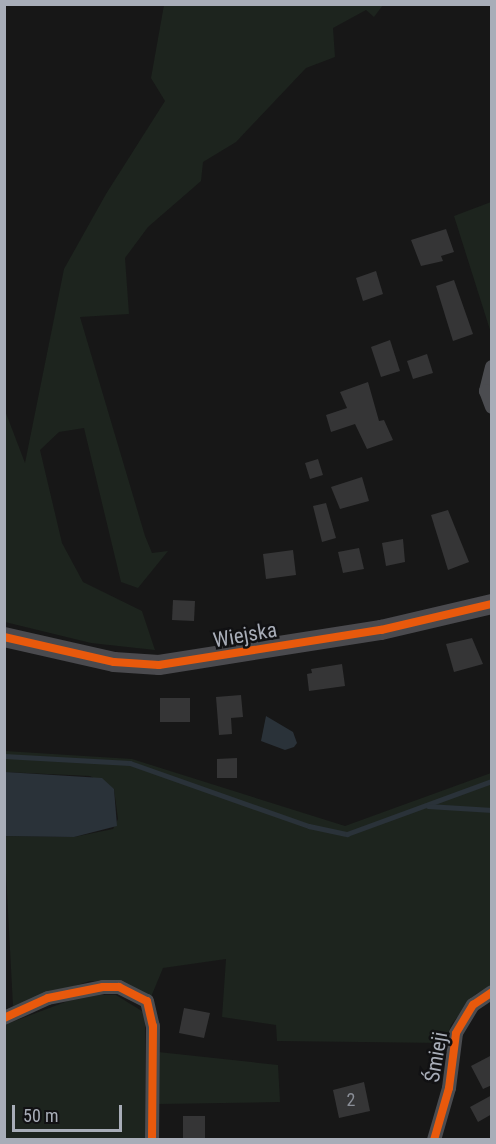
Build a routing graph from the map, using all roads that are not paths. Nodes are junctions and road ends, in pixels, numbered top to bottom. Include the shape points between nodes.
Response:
1 (492, 368) edge
2 (492, 407) edge
3 (492, 604) edge
4 (4, 637) edge
5 (492, 992) edge
6 (4, 1018) edge
7 (152, 1140) edge
8 (434, 1140) edge

1 - 2 street via 486,391
3 - 4 street, Wiejska via 381,630 159,666 114,662
5 - 8 street, Śmieji via 474,1005 459,1026
6 - 7 street via 48,998 103,987 127,989 147,1001 153,1026

